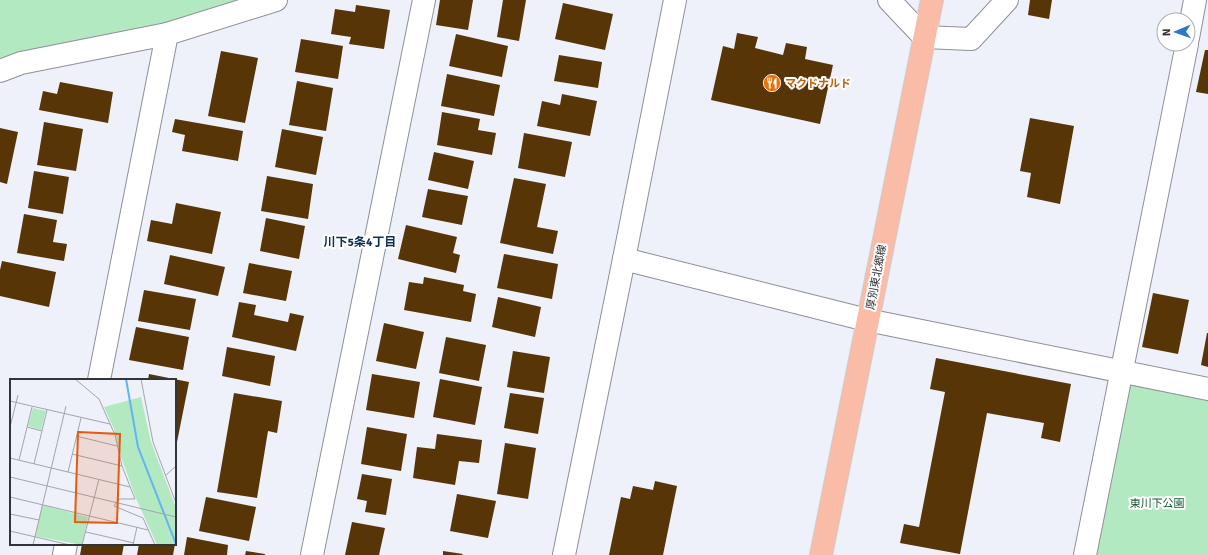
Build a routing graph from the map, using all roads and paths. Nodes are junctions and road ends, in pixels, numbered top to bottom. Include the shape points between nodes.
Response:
1 (276, 0) edge
2 (424, 0) edge
3 (675, 0) edge
4 (889, 0) edge
5 (932, 0) edge
6 (1006, 0) edge
7 (1196, 0) edge
8 (1193, 12) edge
9 (168, 34) junction
10 (924, 37) junction
11 (1185, 52) edge
12 (0, 72) edge
13 (624, 259) junction
14 (867, 320) junction
15 (1123, 372) junction
16 (99, 379) edge
17 (1208, 389) edge
18 (66, 545) edge
19 (64, 555) edge
20 (312, 555) edge
21 (564, 555) edge
22 (821, 555) edge
23 (1085, 555) edge

1 - 9 street
2 - 20 street
3 - 13 street
4 - 10 street
5 - 10 main road, 厚別東北郷線
6 - 10 street via 971,39
7 - 8 street
9 - 12 street via 21,63
9 - 16 street
10 - 14 main road, 厚別東北郷線
11 - 15 street
13 - 14 street
13 - 21 street
14 - 15 street
14 - 22 main road, 厚別東北郷線
15 - 17 street
15 - 23 street
18 - 19 street

